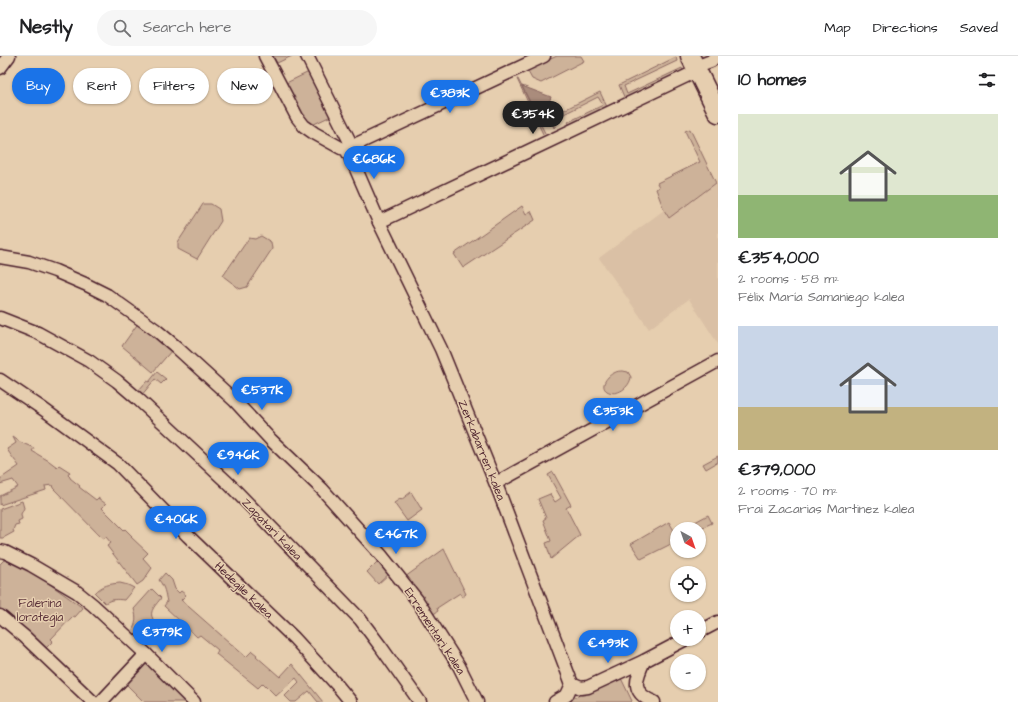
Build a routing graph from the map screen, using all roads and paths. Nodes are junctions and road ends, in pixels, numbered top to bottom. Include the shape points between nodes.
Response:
1 (9, 56) edge
2 (265, 56) edge
3 (307, 56) edge
4 (544, 56) edge
5 (716, 56) edge
6 (694, 65) edge
7 (0, 68) edge
8 (718, 113) edge
9 (349, 148) junction
10 (379, 222) junction
11 (0, 257) edge
12 (0, 318) edge
13 (718, 361) edge
14 (0, 380) edge
15 (496, 483) junction
16 (0, 551) edge
17 (0, 616) edge
18 (718, 622) edge
19 (706, 628) edge
20 (673, 646) edge
21 (146, 654) junction
22 (644, 661) junction
23 (572, 684) junction
24 (93, 702) edge
25 (101, 702) edge
26 (194, 702) edge
27 (351, 702) edge
28 (420, 702) edge
29 (477, 702) edge
30 (555, 702) edge
31 (654, 702) edge

1 - 7 street
2 - 9 street via 304,126 341,148
3 - 9 street, Zerkabarren kalea
4 - 9 street
5 - 6 street via 711,61
6 - 8 main road
6 - 10 street
9 - 10 street, Zerkabarren kalea
10 - 15 street, Zerkabarren kalea via 441,349
11 - 29 street, Errementari kalea via 29,262 55,271 107,295 156,330 234,400 322,489 413,595 459,666
12 - 28 street, Zapatari kalea via 38,333 89,360 138,399 229,484 360,619
13 - 15 street
14 - 27 street, Hedegile kalea via 118,464 294,638
15 - 23 street, Zerkabarren kalea
16 - 21 street via 31,565 77,592
17 - 24 street
18 - 19 street
20 - 22 street
21 - 25 street
21 - 26 street
22 - 23 street via 588,687 581,688
22 - 31 street via 636,683 644,697
23 - 30 street via 568,694

